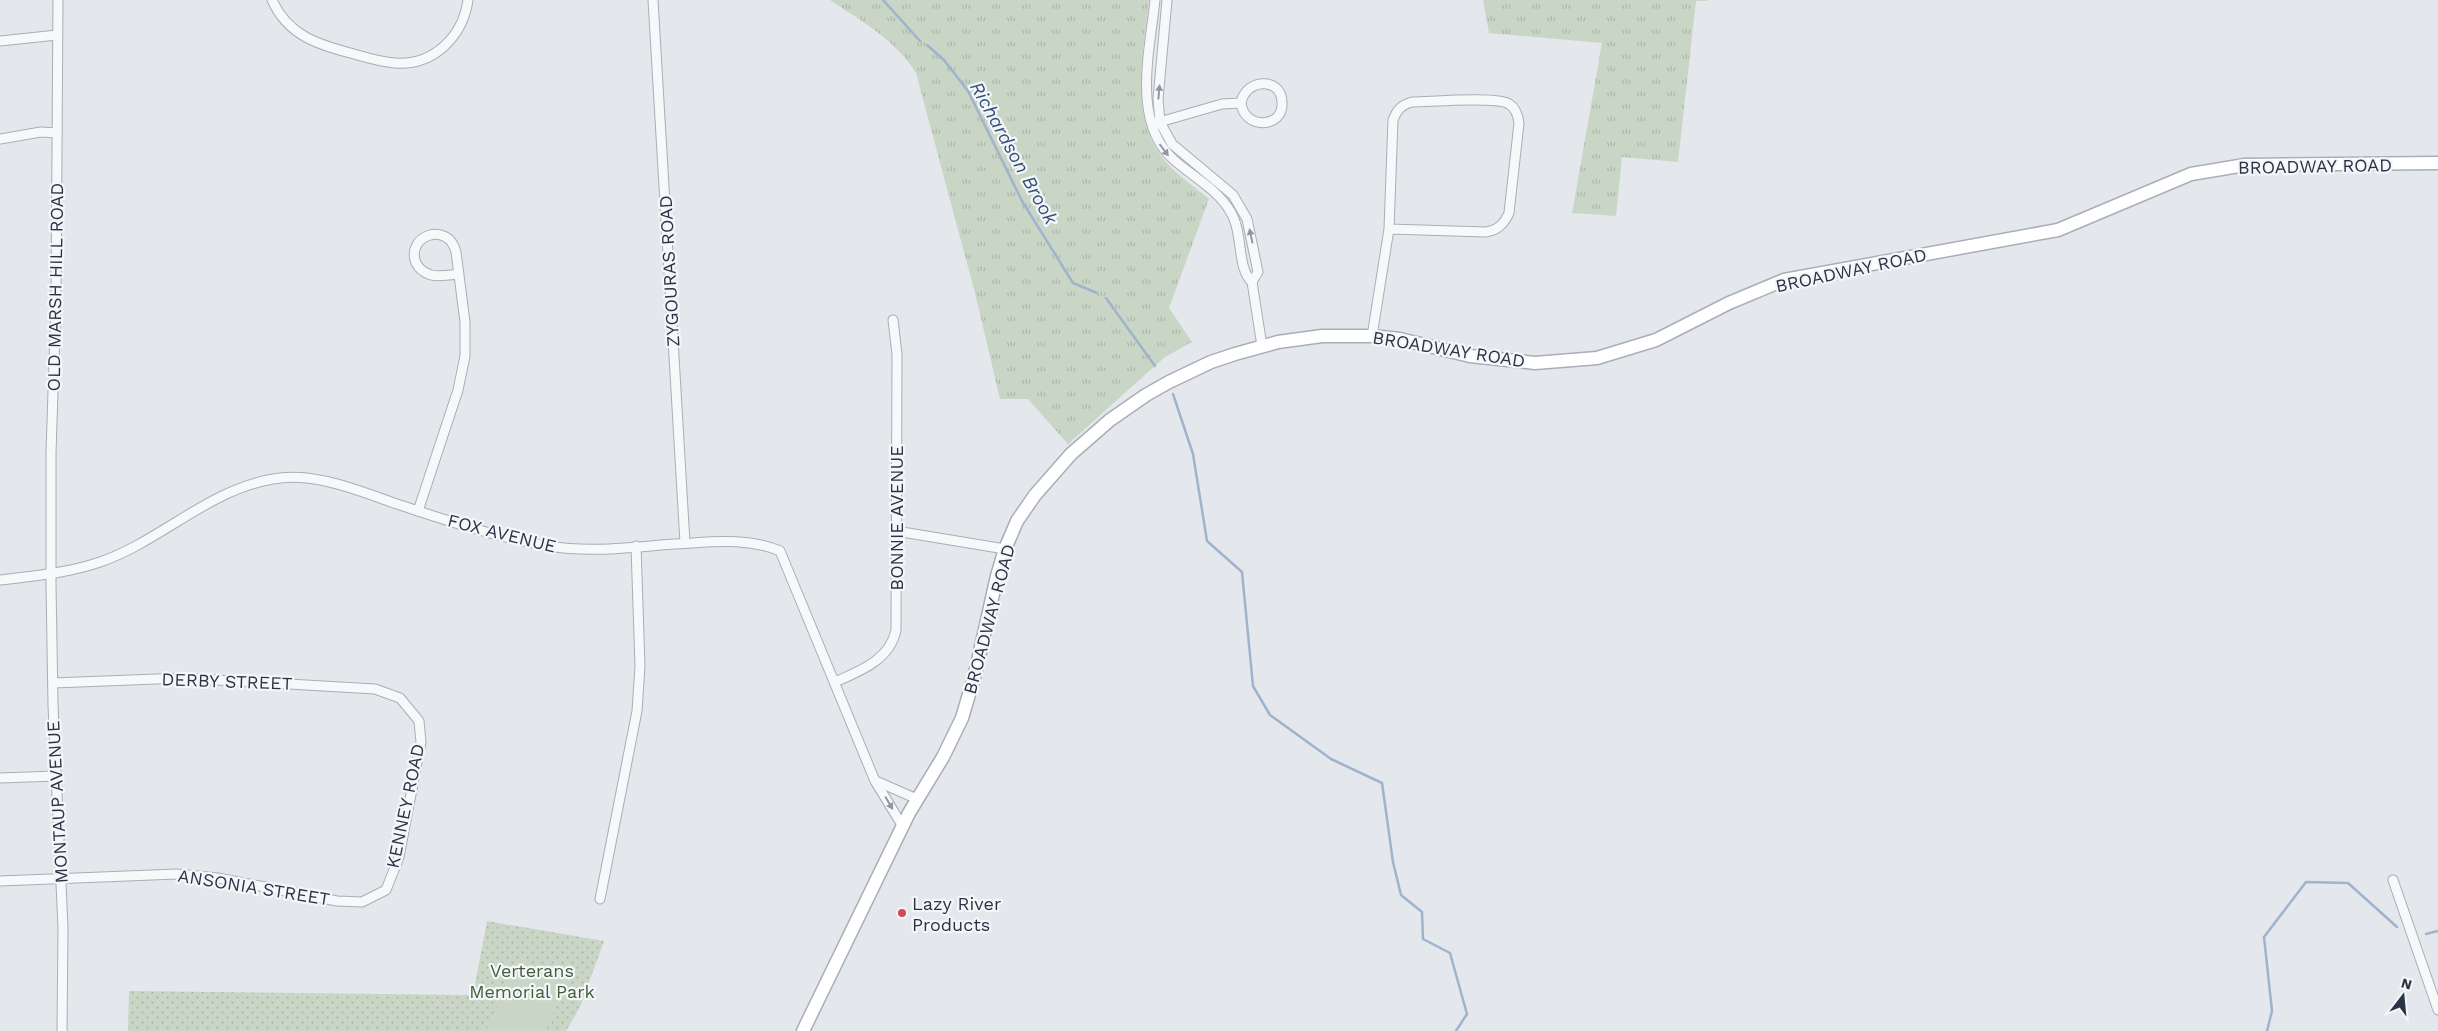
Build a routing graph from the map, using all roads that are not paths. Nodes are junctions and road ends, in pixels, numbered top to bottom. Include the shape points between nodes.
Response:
1 (58, 0) edge
2 (272, 0) edge
3 (468, 0) edge
4 (653, 0) edge
5 (1155, 0) edge
6 (1167, 0) edge
7 (57, 35) junction
8 (0, 41) edge
9 (1241, 103) junction
10 (1156, 123) junction
11 (57, 133) junction
12 (0, 139) edge
13 (2438, 163) edge
14 (1206, 172) junction
15 (1200, 181) junction
16 (1389, 229) junction
17 (459, 274) junction
18 (1252, 282) junction
19 (893, 320) dead end
20 (1372, 336) junction
21 (1262, 346) junction
22 (418, 511) junction
23 (896, 531) junction
24 (685, 543) junction
25 (636, 546) junction
26 (1005, 549) junction
27 (51, 574) junction
28 (0, 580) edge
29 (835, 682) junction
30 (52, 683) junction
31 (400, 698) joint
32 (56, 776) junction
33 (0, 778) edge
34 (876, 781) junction
35 (917, 799) junction
36 (902, 826) junction
37 (60, 878) junction
38 (2393, 880) dead end
39 (0, 881) edge
40 (386, 890) joint
41 (600, 899) dead end
42 (2438, 1010) edge
43 (62, 1031) edge
44 (804, 1031) edge

1 - 7 street, OLD MARSH HILL ROAD
2 - 3 street via 290,27 310,41 396,63 420,60 441,49 458,32
4 - 24 street, ZYGOURAS ROAD
5 - 10 street via 1147,87
10 -> 6 street
7 - 8 street
7 - 11 street, OLD MARSH HILL ROAD
9 - 9 street via 1248,118 1264,124 1279,115 1282,102 1274,87 1262,83 1246,90
9 - 10 street via 1222,104
10 - 14 street via 1172,144
10 -> 15 street via 1157,140 1168,155
11 - 12 street via 41,132
11 - 27 street, OLD MARSH HILL ROAD
13 - 20 main road, BROADWAY ROAD via 2245,164 2191,174 2058,230 1784,280 1729,303 1656,340 1597,358 1535,363 1470,356 1400,339
14 - 15 street
18 -> 14 street via 1258,272 1247,219 1233,195
15 - 18 street via 1215,192 1231,212 1240,236 1245,275
16 - 16 street via 1393,120 1400,107 1412,102 1500,100 1514,108 1518,116 1518,133 1509,213 1502,226 1486,232
16 - 20 street
17 - 17 street via 456,248 450,239 432,234 420,241 415,258 423,271 433,275
17 - 22 street via 466,339 462,373
18 - 21 street
19 - 23 street, BONNIE AVENUE via 897,354
20 - 21 main road, BROADWAY ROAD via 1322,336
21 - 26 main road, BROADWAY ROAD via 1188,372 1110,420 1071,454 1035,495 1017,521
22 - 25 street, FOX AVENUE via 547,546 577,550
22 - 27 street, FOX AVENUE via 348,488 304,478 274,478 245,486 209,502 101,562
23 - 26 street
23 - 29 street, BONNIE AVENUE via 896,630 893,644 876,662
24 - 25 street, FOX AVENUE
24 - 29 street, FOX AVENUE via 724,541 762,544 780,551
25 - 41 street via 640,666 637,711
26 - 35 main road, BROADWAY ROAD via 962,718 944,757
27 - 28 street, FOX AVENUE
27 - 30 street, MONTAUP AVENUE
29 - 34 street, FOX AVENUE
30 - 31 street, DERBY STREET via 182,678 375,689
30 - 32 street, MONTAUP AVENUE
31 - 40 street, KENNEY ROAD via 419,722 421,742 399,857
32 - 33 street
32 - 37 street, MONTAUP AVENUE
34 - 35 street
34 -> 36 street, FOX AVENUE
35 - 36 main road, BROADWAY ROAD
36 - 44 main road, BROADWAY ROAD
37 - 39 street, ANSONIA STREET
37 - 40 street, ANSONIA STREET via 177,874 218,878 338,901 362,902
37 - 43 street, MONTAUP AVENUE
38 - 42 street

